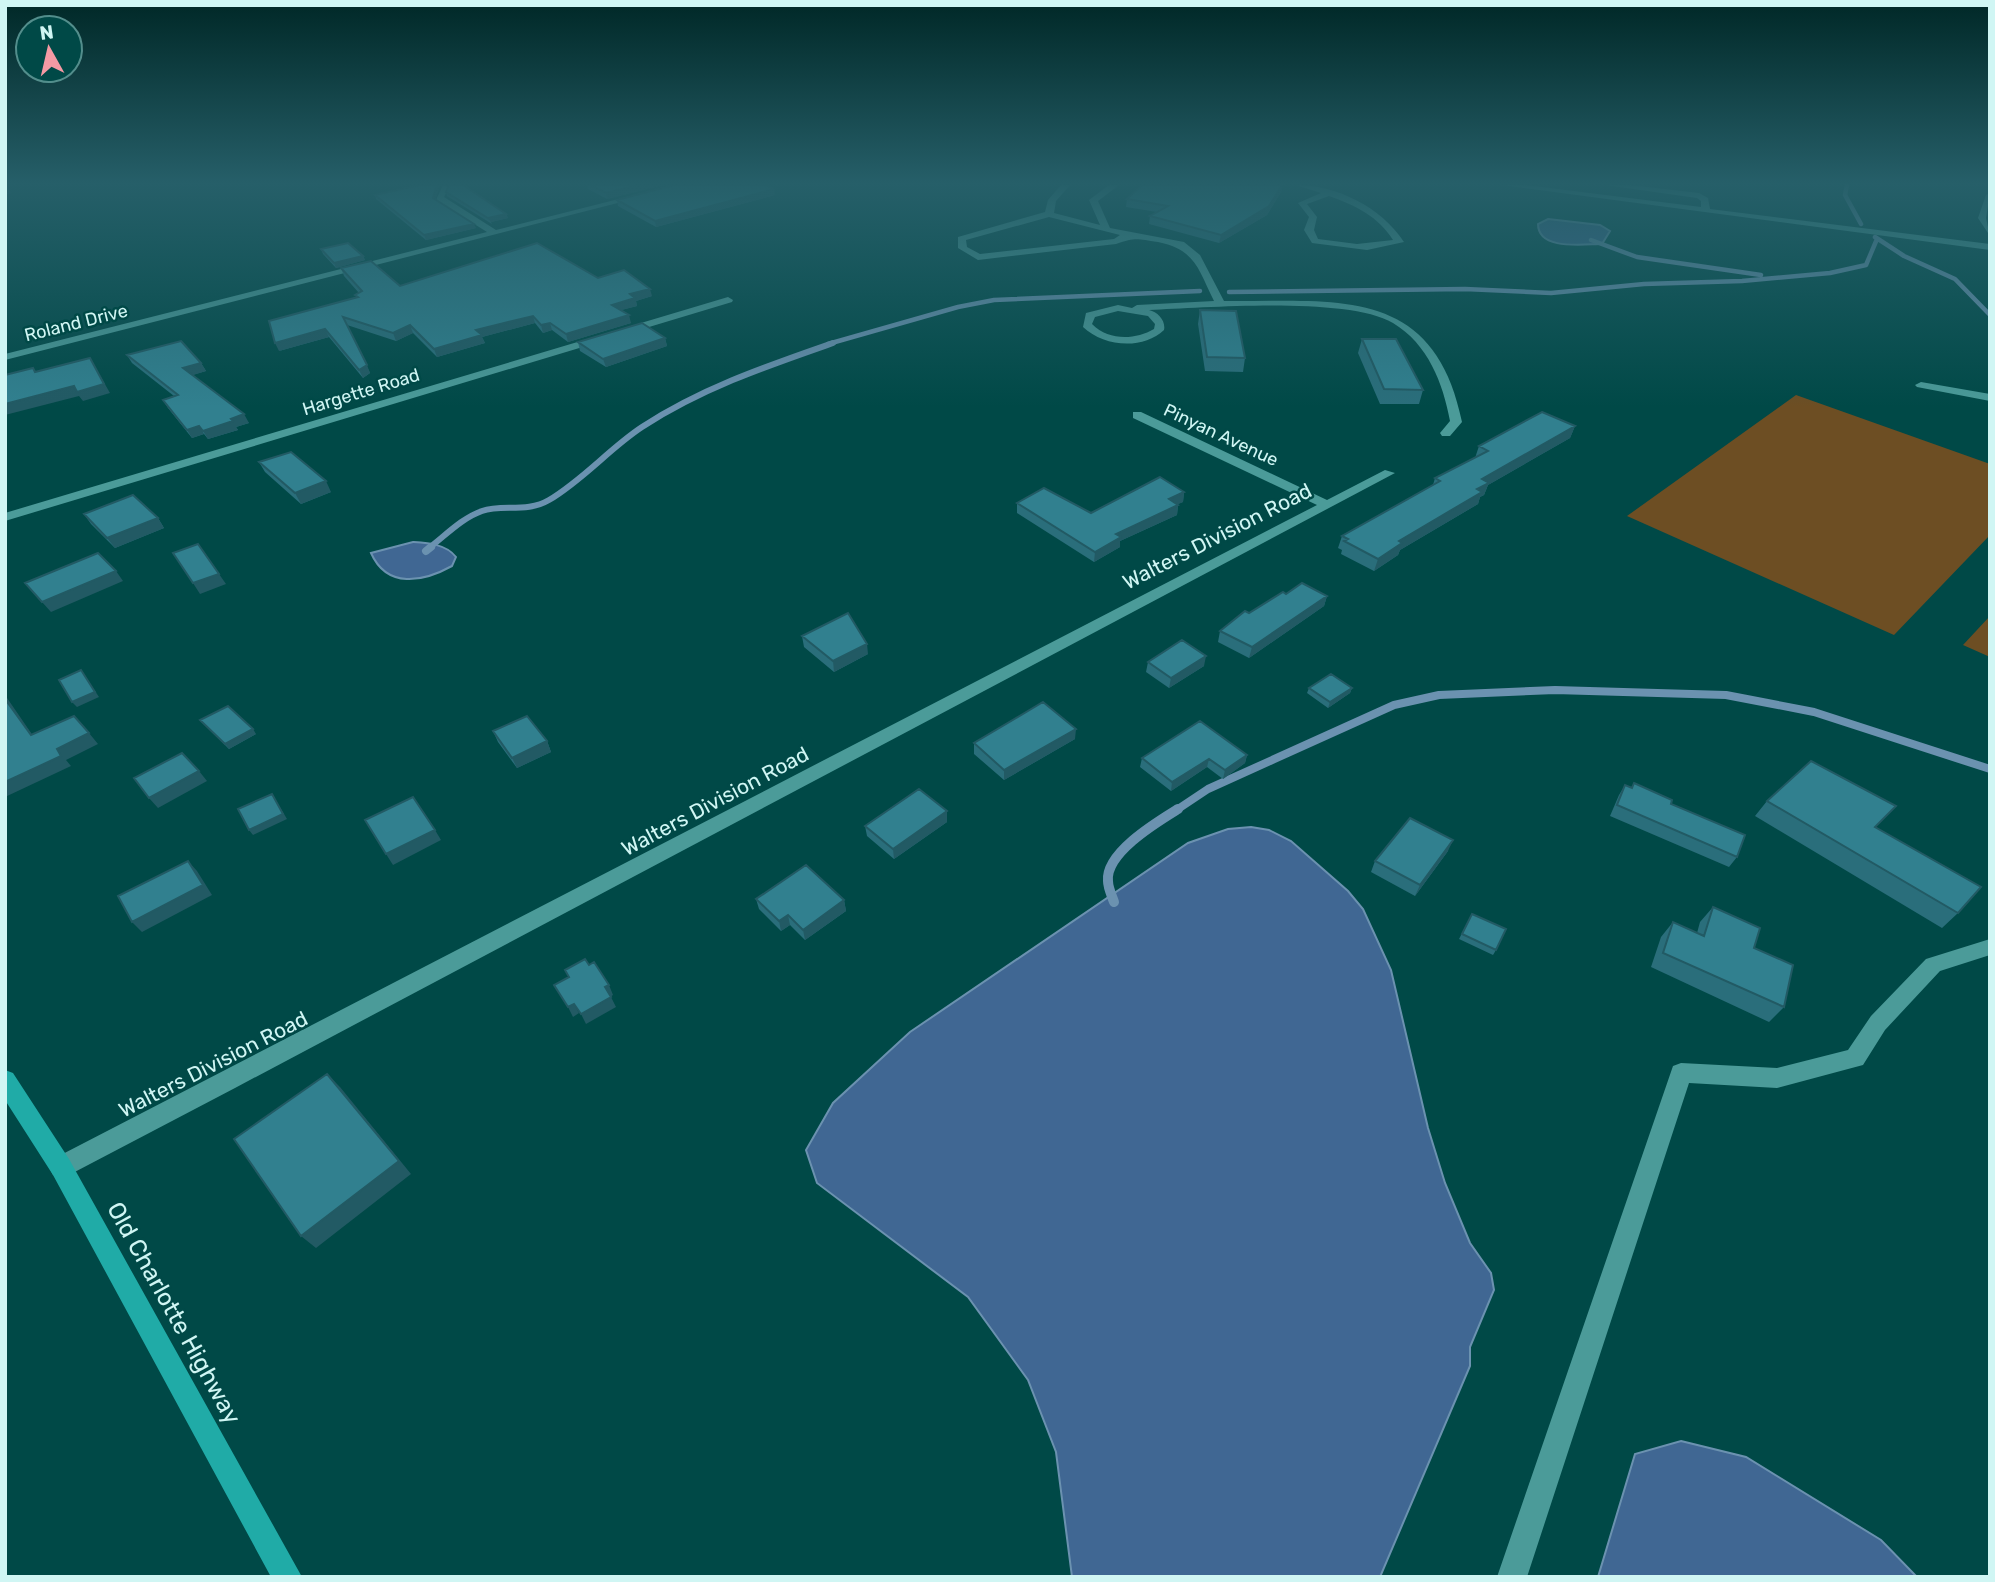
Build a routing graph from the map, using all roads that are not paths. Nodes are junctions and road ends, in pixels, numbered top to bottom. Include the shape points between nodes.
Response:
1 (392, 259) edge
2 (1197, 259) edge
3 (727, 300) dead end
4 (1221, 304) junction
5 (1129, 308) junction
6 (5, 357) edge
7 (1921, 386) dead end
8 (1990, 398) edge
9 (1138, 415) dead end
10 (1446, 433) dead end
11 (1390, 473) dead end
12 (1328, 505) junction
13 (5, 517) edge
14 (1990, 947) edge
15 (5, 1080) edge
16 (61, 1167) junction
17 (287, 1577) edge
18 (1512, 1577) edge

1 - 6 street, Roland Drive
2 - 4 street
3 - 13 street, Hargette Road
4 - 5 street
4 - 10 street via 1353,309 1394,319 1438,364 1456,422
5 - 5 street via 1097,312 1090,315 1087,325 1097,334 1119,340 1144,338 1159,330 1160,324 1151,314
7 - 8 street
9 - 12 street, Pinyan Avenue
11 - 12 street, Walters Division Road
12 - 16 street, Walters Division Road
14 - 18 street via 1933,965 1878,1023 1855,1058 1777,1078 1681,1073
15 - 16 main road, Old Charlotte Highway
16 - 17 main road, Old Charlotte Highway

